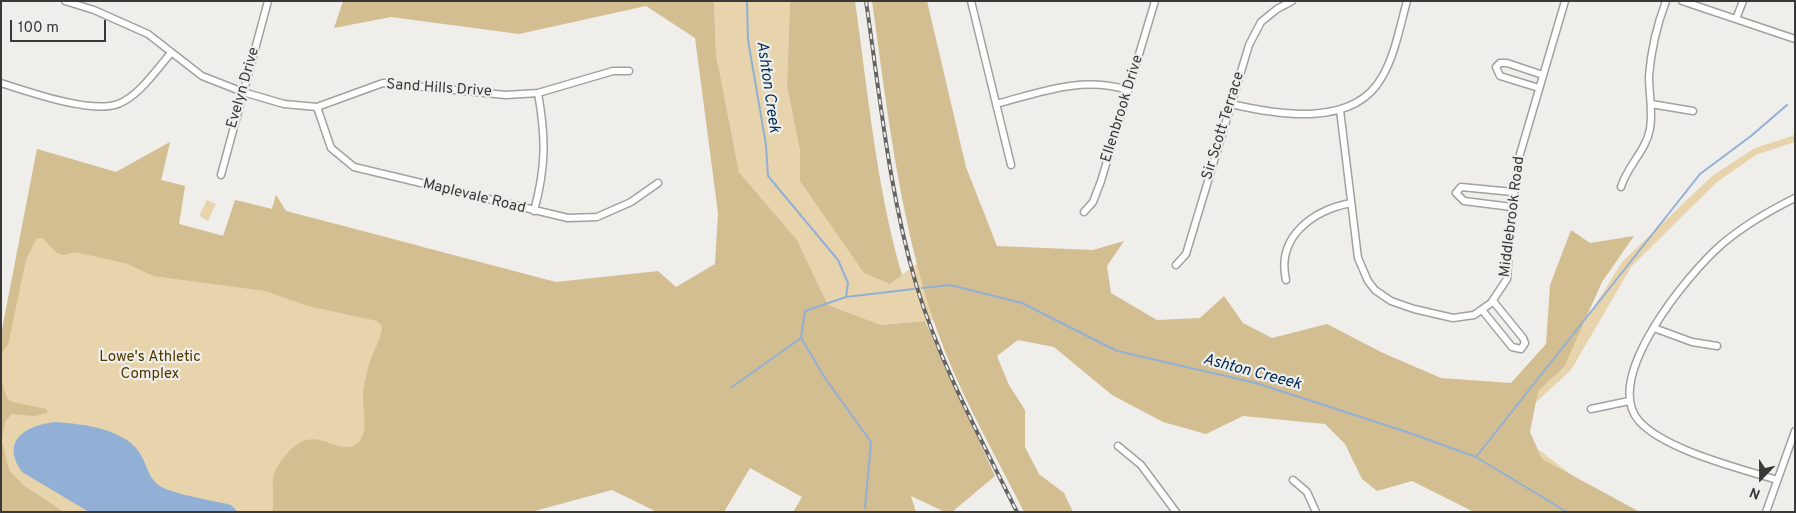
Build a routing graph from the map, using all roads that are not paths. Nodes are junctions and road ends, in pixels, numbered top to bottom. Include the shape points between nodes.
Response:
1 (65, 1) edge
2 (268, 1) edge
3 (971, 1) edge
4 (1155, 1) edge
5 (1292, 1) edge
6 (1407, 1) edge
7 (1565, 1) edge
8 (1666, 1) edge
9 (1682, 1) edge
10 (1743, 1) edge
11 (1736, 19) junction
12 (1795, 39) edge
13 (171, 53) junction
14 (629, 71) dead end
15 (1543, 75) junction
16 (1, 83) edge
17 (1539, 88) junction
18 (1128, 90) junction
19 (242, 92) junction
20 (538, 93) junction
21 (996, 104) junction
22 (1231, 104) junction
23 (1650, 104) junction
24 (317, 107) junction
25 (1340, 110) junction
26 (1693, 111) dead end
27 (1011, 165) dead end
28 (221, 175) dead end
29 (658, 183) dead end
30 (1621, 187) dead end
31 (1513, 192) junction
32 (1795, 198) edge
33 (1351, 203) junction
34 (1512, 207) junction
35 (534, 211) junction
36 (1084, 212) dead end
37 (1176, 265) dead end
38 (1286, 280) dead end
39 (1493, 301) junction
40 (1482, 310) junction
41 (1654, 328) junction
42 (1716, 346) dead end
43 (1629, 401) junction
44 (1591, 409) dead end
45 (1795, 431) edge
46 (1118, 446) dead end
47 (1294, 480) dead end
48 (1777, 480) junction
49 (1176, 512) edge
50 (1316, 512) edge
51 (1766, 512) edge

1 - 13 street, Sand Hills Drive via 148,34
2 - 19 street, Evelyn Drive
3 - 21 street
4 - 18 street, Ellenbrook Drive
5 - 22 street, Sir Scott Terrace via 1267,16 1256,30
6 - 25 street via 1382,79 1366,97
7 - 15 street, Middlebrook Road
8 - 23 street via 1651,57
9 - 11 street
10 - 11 street
11 - 12 street
13 - 16 street via 134,94 119,104 101,108
13 - 19 street, Sand Hills Drive via 202,76
14 - 20 street, Sand Hills Drive via 613,71
15 - 17 street, Middlebrook Road
15 - 17 street via 1506,63 1496,67 1500,76
17 - 31 street, Middlebrook Road
18 - 21 street via 1102,84 1076,84
18 - 36 street, Ellenbrook Drive via 1094,202
19 - 24 street, Sand Hills Drive via 284,104
19 - 28 street, Evelyn Drive
20 - 24 street, Sand Hills Drive via 506,95 383,83
20 - 35 street via 544,161
21 - 27 street
22 - 25 street via 1283,112
22 - 37 street, Sir Scott Terrace via 1186,254
23 - 26 street
23 - 30 street via 1648,140
24 - 35 street, Maplevale Road via 331,148 354,167
25 - 33 street, Middlebrook Road
29 - 35 street, Maplevale Road via 631,202 597,217 568,218
31 - 34 street, Middlebrook Road
31 - 34 street via 1461,187 1456,193 1464,201
32 - 41 street via 1740,230 1704,260
33 - 38 street via 1319,212 1303,224 1288,251
33 - 40 street, Middlebrook Road via 1360,262 1368,281 1381,295 1414,309 1453,318 1467,317
34 - 39 street, Middlebrook Road via 1509,271 1504,287
39 - 40 street, Middlebrook Road
39 - 40 street via 1523,338 1523,347 1512,347
41 - 42 street via 1692,342
41 - 43 street via 1631,378
43 - 44 street
43 - 48 street via 1639,421 1668,441
45 - 48 street
46 - 49 street via 1141,466
47 - 50 street via 1306,492
48 - 51 street

